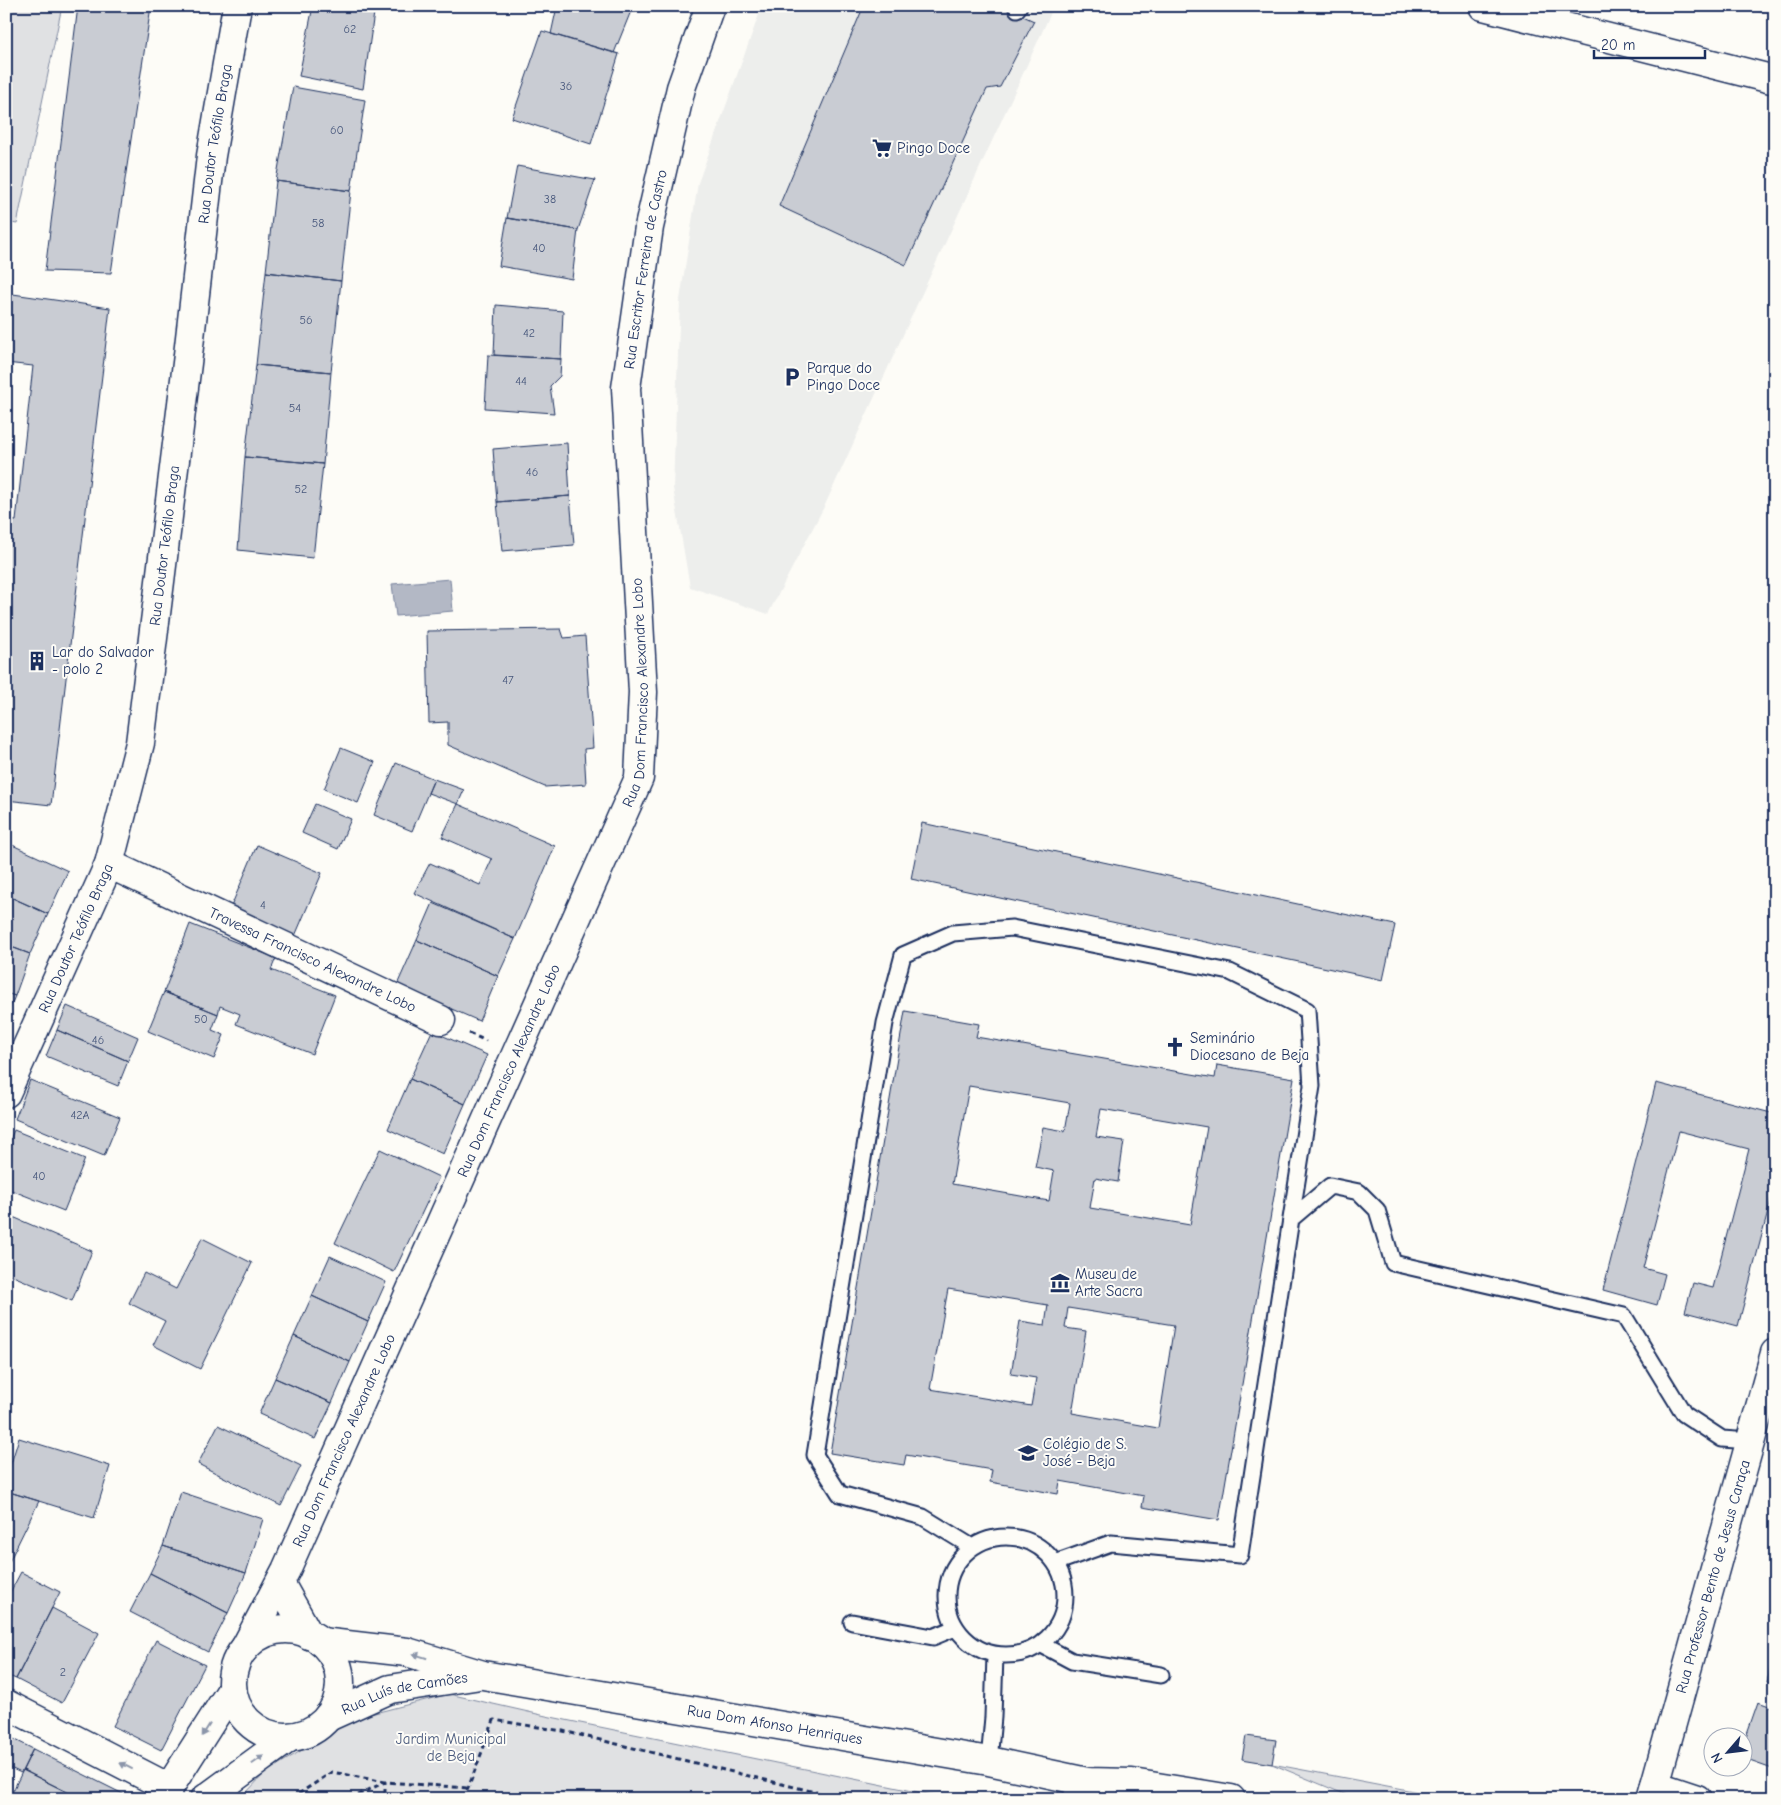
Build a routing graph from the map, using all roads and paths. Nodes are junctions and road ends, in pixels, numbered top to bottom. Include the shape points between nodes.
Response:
1 (237, 6) edge
2 (710, 6) edge
3 (1483, 6) edge
4 (1775, 80) edge
5 (634, 538) joint
6 (108, 864) junction
7 (441, 1020) joint
8 (516, 1055) junction
9 (6, 1093) edge
10 (1291, 1220) junction
11 (1775, 1353) edge
12 (1750, 1441) junction
13 (972, 1547) junction
14 (1055, 1563) junction
15 (280, 1583) junction
16 (852, 1622) dead end
17 (955, 1628) junction
18 (315, 1639) junction
19 (1042, 1645) junction
20 (245, 1648) junction
21 (995, 1655) junction
22 (483, 1675) junction
23 (1161, 1675) dead end
24 (232, 1689) junction
25 (6, 1704) edge
26 (328, 1717) junction
27 (290, 1737) junction
28 (989, 1760) junction
29 (386, 1782) junction
30 (468, 1788) junction
31 (1082, 1790) edge
32 (1138, 1791) edge
33 (1653, 1792) edge
34 (168, 1794) edge
35 (205, 1799) edge
36 (291, 1799) edge
37 (350, 1799) edge
38 (385, 1799) edge
39 (464, 1799) edge
40 (844, 1799) edge
41 (1231, 1799) edge
42 (1697, 1799) edge

1 - 6 main road, Rua Doutor Teófilo Braga via 211,156 140,743
2 - 5 main road, Rua Escritor Ferreira de Castro via 681,88 649,227 626,388
3 - 4 main road
5 - 8 main road, Rua Dom Francisco Alexandre Lobo via 643,692 639,778
6 - 7 main road, Travessa Francisco Alexandre Lobo
6 - 9 main road, Rua Doutor Teófilo Braga
7 - 8 path
8 - 15 main road, Rua Dom Francisco Alexandre Lobo
10 - 12 lane via 1330,1186 1359,1192 1376,1210 1393,1263 1624,1316 1684,1414 1722,1439
10 - 13 lane via 1312,1086 1307,1010 1230,972 1012,928 953,933 903,955 885,1023 815,1454 840,1494 924,1517
10 - 14 lane via 1240,1554 1111,1543
11 - 12 main road, Rua Professor Bento de Jesus Caraça
12 - 33 main road, Rua Professor Bento de Jesus Caraça
13 - 14 lane via 989,1539 1008,1536 1026,1540 1042,1549
13 - 17 lane via 959,1559 950,1575 946,1592 948,1611
14 - 19 lane via 1063,1580 1066,1598 1063,1615
15 - 18 main road
15 - 20 main road, Rua Dom Francisco Alexandre Lobo
16 - 17 lane via 933,1637
17 - 21 lane via 979,1650
18 - 20 main road via 296,1630 282,1629 268,1632
22 -> 18 main road, Rua Dom Afonso Henriques via 407,1652
18 - 26 main road via 332,1655 339,1671 340,1687
19 - 21 lane via 1011,1656
19 - 23 lane via 1072,1661
20 - 24 main road via 237,1660
21 - 28 lane
22 - 26 main road, Rua Luís de Camões via 390,1689
22 - 28 main road, Rua Dom Afonso Henriques
24 - 27 main road via 236,1705 258,1730
24 -> 34 main road
34 -> 25 main road
26 - 27 main road via 317,1728
35 -> 27 main road
28 - 31 main road, Rua Dom Afonso Henriques
29 - 30 path
29 - 36 path via 332,1772
29 - 37 path
29 - 38 path
30 - 39 path
30 - 40 path via 494,1720 563,1731
31 - 32 main road, Rua Dom Afonso Henriques
32 - 41 main road, Rua Dom Afonso Henriques
33 - 42 main road

